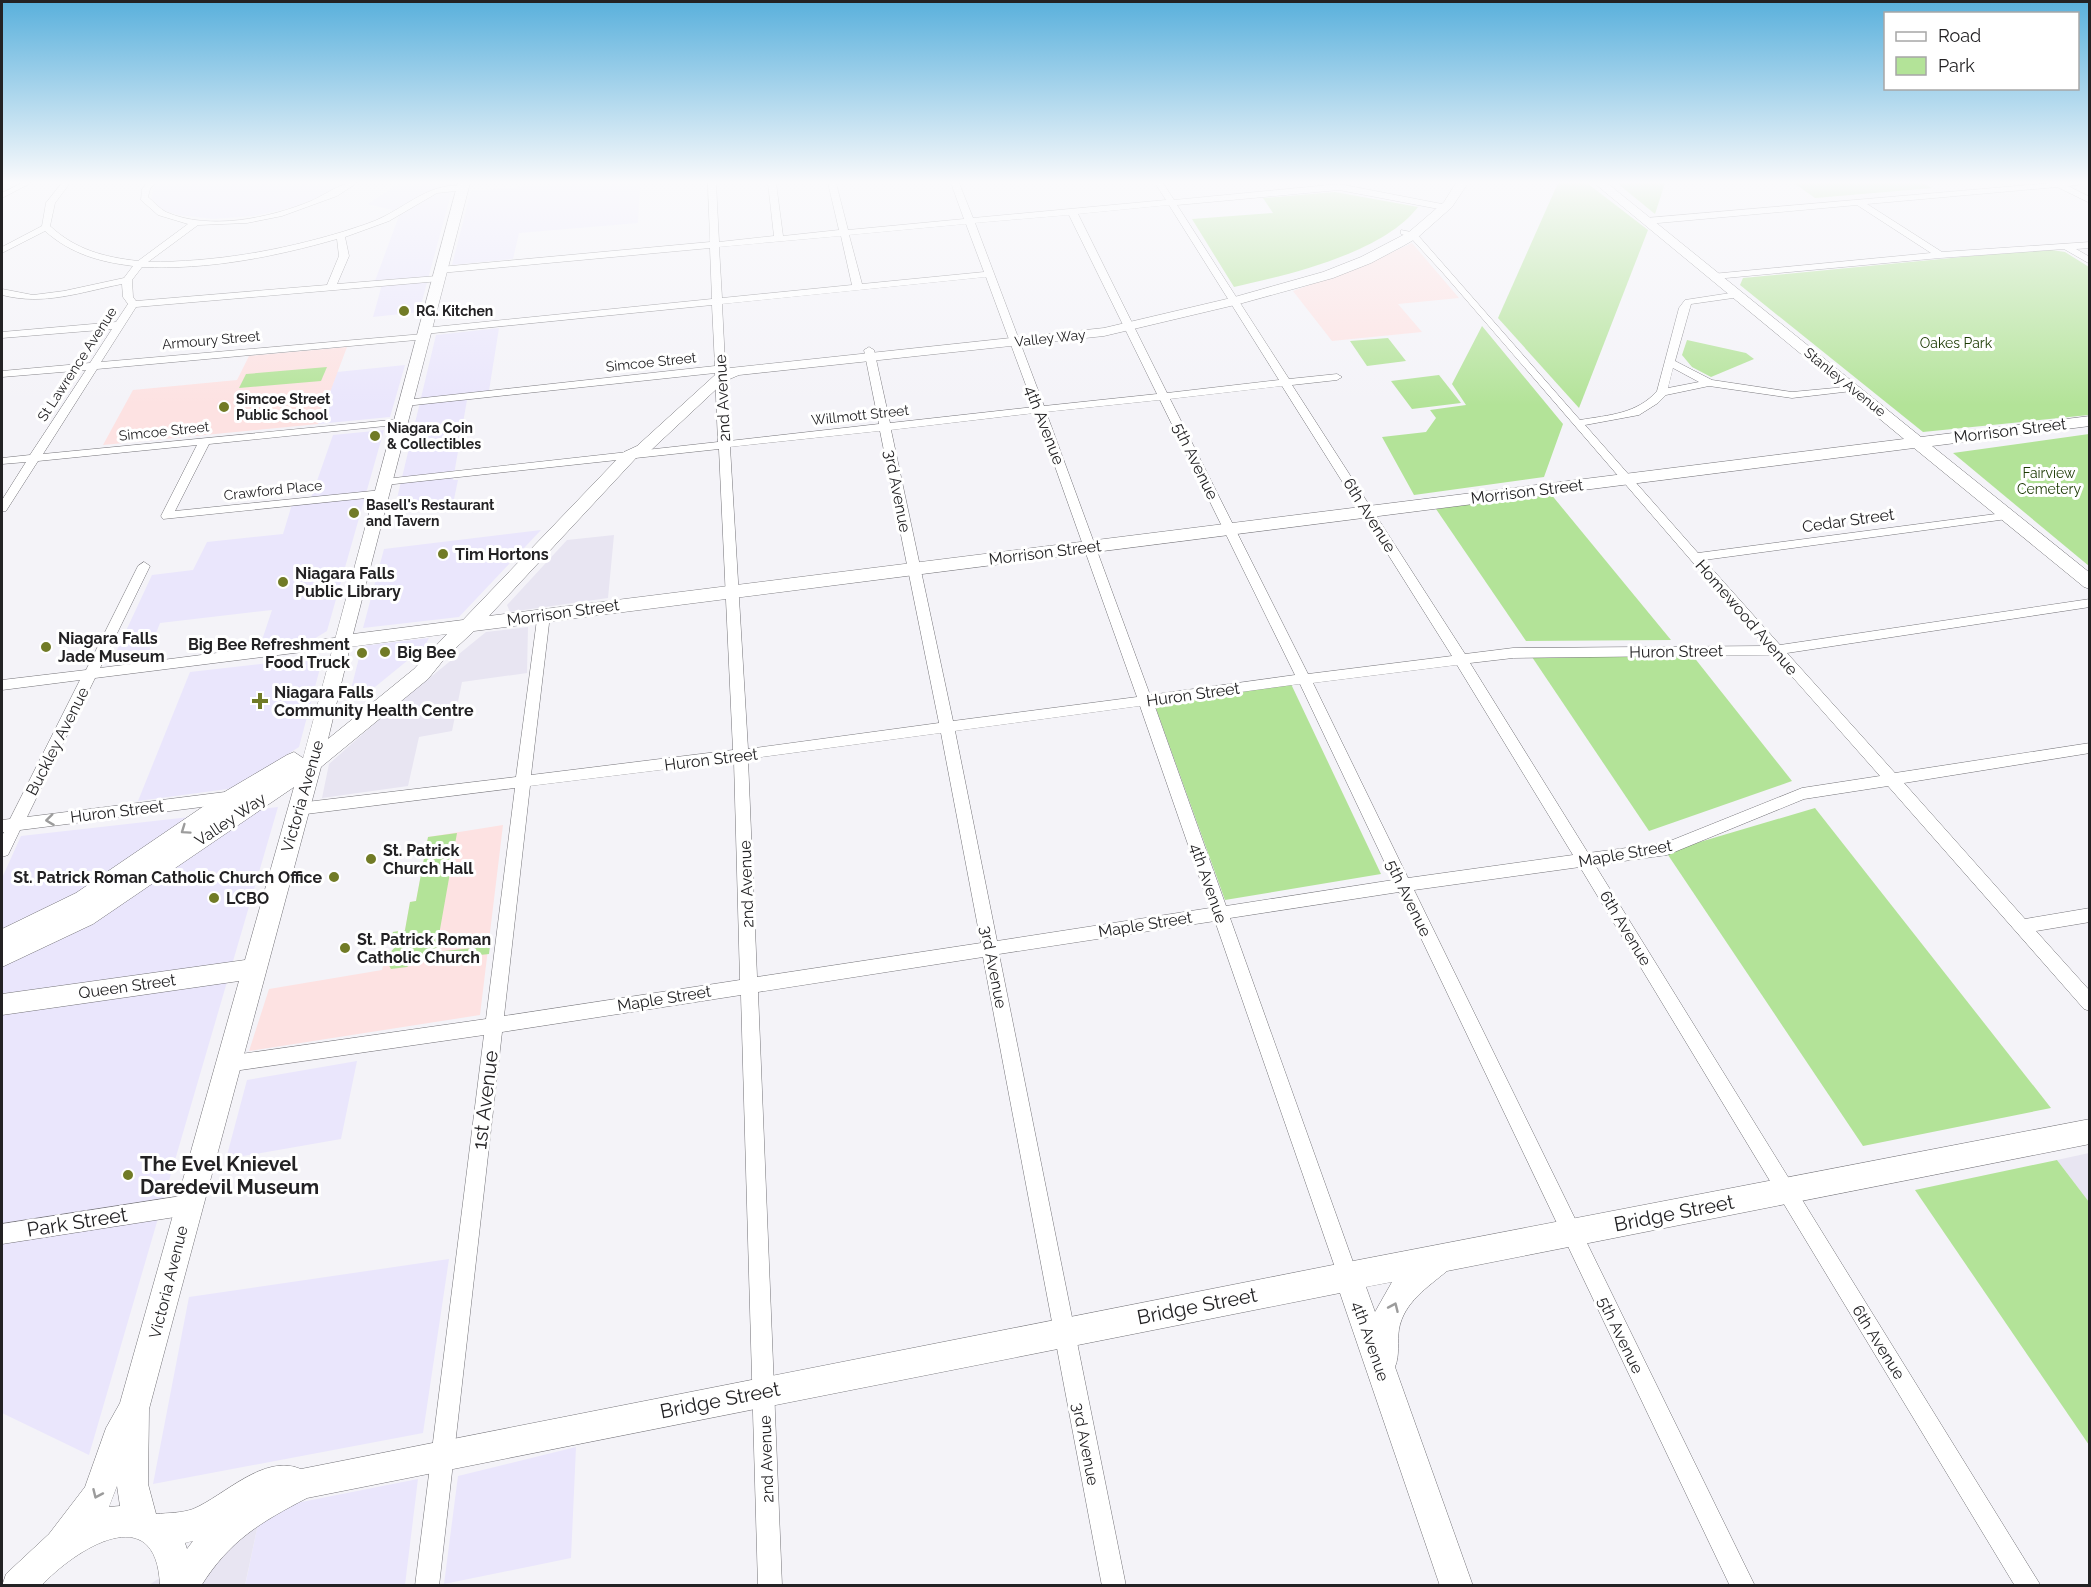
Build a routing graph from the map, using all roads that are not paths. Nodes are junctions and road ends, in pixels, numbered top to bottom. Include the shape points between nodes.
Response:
1 (99, 257) edge
2 (149, 257) edge
3 (245, 257) edge
4 (345, 257) edge
5 (444, 257) edge
6 (595, 257) edge
7 (717, 257) edge
8 (850, 257) edge
9 (982, 257) edge
10 (1095, 257) edge
11 (1206, 257) edge
12 (1366, 257) edge
13 (1430, 257) edge
14 (1692, 257) edge
15 (1918, 257) edge
16 (141, 263) junction
17 (439, 274) junction
18 (988, 274) junction
19 (1715, 276) junction
20 (127, 280) junction
21 (330, 288) junction
22 (858, 288) junction
23 (2, 292) edge
24 (1737, 295) junction
25 (1232, 298) junction
26 (719, 302) junction
27 (133, 304) junction
28 (119, 325) junction
29 (1128, 325) junction
30 (423, 334) junction
31 (2, 335) edge
32 (1012, 338) junction
33 (869, 353) junction
34 (1669, 362) junction
35 (93, 365) junction
36 (720, 373) junction
37 (2, 374) edge
38 (1337, 377) dead end
39 (1286, 383) junction
40 (1709, 383) junction
41 (1852, 388) junction
42 (1662, 392) junction
43 (1165, 396) junction
44 (405, 403) junction
45 (1039, 410) junction
46 (2090, 421) edge
47 (401, 422) junction
48 (1579, 423) junction
49 (885, 428) junction
50 (1917, 441) junction
51 (204, 442) junction
52 (724, 444) junction
53 (630, 455) junction
54 (33, 458) junction
55 (2, 462) edge
56 (1625, 478) junction
57 (384, 488) junction
58 (2, 508) edge
59 (1367, 511) junction
60 (2007, 515) junction
61 (1229, 528) junction
62 (1091, 546) junction
63 (1694, 557) junction
64 (144, 566) dead end
65 (913, 568) junction
66 (2090, 583) edge
67 (732, 590) junction
68 (2090, 603) edge
69 (543, 615) junction
70 (470, 625) junction
71 (342, 642) junction
72 (1776, 650) junction
73 (438, 653) junction
74 (1462, 661) junction
75 (90, 674) junction
76 (1304, 679) junction
77 (2, 685) edge
78 (1144, 700) junction
79 (947, 728) junction
80 (317, 744) junction
81 (2090, 748) edge
82 (741, 755) junction
83 (309, 765) junction
84 (1891, 778) junction
85 (523, 782) junction
86 (234, 797) junction
87 (261, 798) junction
88 (298, 809) junction
89 (8, 825) edge
90 (2, 851) edge
91 (1584, 860) junction
92 (1403, 885) junction
93 (1219, 913) junction
94 (2090, 915) edge
95 (2021, 927) junction
96 (2, 940) edge
97 (991, 947) junction
98 (2, 957) edge
99 (254, 969) junction
100 (749, 984) junction
101 (2, 1004) edge
102 (2090, 1004) edge
103 (494, 1025) junction
104 (227, 1064) junction
105 (2090, 1131) edge
106 (1787, 1192) junction
107 (188, 1205) junction
108 (1571, 1232) junction
109 (2, 1234) edge
110 (1444, 1257) junction
111 (1348, 1276) junction
112 (1064, 1332) junction
113 (1386, 1383) junction
114 (763, 1392) junction
115 (134, 1408) junction
116 (443, 1454) junction
117 (304, 1483) junction
118 (151, 1527) junction
119 (61, 1544) junction
120 (27, 1576) edge
121 (2, 1585) edge
122 (177, 1586) edge
123 (182, 1586) edge
124 (428, 1586) edge
125 (770, 1586) edge
126 (1114, 1586) edge
127 (1457, 1586) edge
128 (1743, 1586) edge
129 (2029, 1586) edge

1 - 16 street
2 - 16 street
3 - 16 street via 207,263
4 - 21 street
5 - 17 street, Victoria Avenue
6 - 17 street
7 - 26 street, 2nd Avenue
8 - 22 street
9 - 18 street, 4th Avenue
10 - 29 street, 5th Avenue
11 - 25 street, 6th Avenue
12 - 25 street, Valley Way via 1347,268
13 - 48 street, Homewood Avenue
14 - 19 street, Stanley Avenue
15 - 19 street
16 - 20 street
17 - 21 street
17 - 30 street, Victoria Avenue
18 - 22 street, Armoury Street
18 - 32 street, 4th Avenue
19 - 24 street, Stanley Avenue
20 - 23 street via 63,295 29,298
20 - 27 street, St Lawrence Avenue via 128,297
21 - 27 street
22 - 26 street, Armoury Street
24 - 34 street via 1688,302
24 - 41 street, Stanley Avenue
25 - 29 street, Valley Way
25 - 39 street, 6th Avenue
26 - 30 street, Armoury Street
26 - 36 street, 2nd Avenue
27 - 28 street, St Lawrence Avenue
28 - 31 street
28 - 35 street, St Lawrence Avenue
29 - 32 street, Valley Way
29 - 43 street, 5th Avenue
30 - 35 street, Armoury Street
30 - 44 street, Victoria Avenue
32 - 33 street, Valley Way
32 - 45 street, 4th Avenue
33 - 36 street, Valley Way
33 - 49 street, 3rd Avenue
34 - 40 street
34 - 42 street
35 - 37 street, Armoury Street
35 - 54 street, St Lawrence Avenue
36 - 44 street, Simcoe Street
36 - 52 street, 2nd Avenue
36 - 53 street, Valley Way via 643,449
38 - 39 street, Willmott Street
39 - 43 street, Willmott Street
39 - 59 street, 6th Avenue
40 - 41 street via 1792,395
40 - 42 street
41 - 50 street, Stanley Avenue
42 - 48 street via 1644,410
43 - 45 street, Willmott Street
43 - 61 street, 5th Avenue
44 - 47 street, Victoria Avenue
45 - 49 street, Willmott Street
45 - 62 street, 4th Avenue
46 - 50 street, Morrison Street
47 - 51 street, Simcoe Street
47 - 57 street, Victoria Avenue
48 - 56 street, Homewood Avenue
49 - 52 street, Willmott Street
49 - 65 street, 3rd Avenue
50 - 56 street, Morrison Street
50 - 60 street, Stanley Avenue
51 - 54 street, Simcoe Street
51 - 57 street, Crawford Place via 167,516
52 - 53 street, Willmott Street
52 - 67 street, 2nd Avenue
53 - 57 street, Willmott Street
53 - 70 street, Valley Way
54 - 55 street, Simcoe Street
54 - 58 street, St Lawrence Avenue
56 - 59 street, Morrison Street
56 - 63 street, Homewood Avenue
57 - 71 street, Victoria Avenue
59 - 61 street, Morrison Street
59 - 74 street, 6th Avenue
60 - 63 street, Cedar Street
60 - 66 street, Stanley Avenue
61 - 62 street, Morrison Street
61 - 76 street, 5th Avenue
62 - 65 street, Morrison Street
62 - 78 street, 4th Avenue
63 - 72 street, Homewood Avenue
64 - 75 street, Buckley Avenue
65 - 67 street, Morrison Street
65 - 79 street, 3rd Avenue
67 - 69 street, Morrison Street
67 - 82 street, 2nd Avenue
68 - 72 street, Huron Street
69 - 70 street, Morrison Street
69 - 85 street, 1st Avenue
70 - 71 street, Morrison Street
70 - 73 street, Valley Way
71 - 75 street, Morrison Street
71 - 80 street, Victoria Avenue
72 - 74 street, Huron Street via 1513,653
72 - 84 street, Homewood Avenue
73 - 80 street, Valley Way via 405,670
73 - 83 street, Valley Way via 421,674
74 - 76 street, Huron Street
74 - 91 street, 6th Avenue
75 - 77 street, Morrison Street
75 - 89 street, Buckley Avenue
76 - 78 street, Huron Street
76 - 92 street, 5th Avenue
78 - 79 street, Huron Street
78 - 93 street, 4th Avenue
79 - 82 street, Huron Street
79 - 97 street, 3rd Avenue
80 - 83 street, Victoria Avenue
80 - 86 street, Valley Way
81 - 84 street, Maple Street
82 - 85 street, Huron Street
82 - 100 street, 2nd Avenue
83 - 87 street, Valley Way
83 - 88 street, Victoria Avenue
84 - 91 street, Maple Street via 1802,794 1667,849
84 - 95 street, Homewood Avenue
85 - 88 street, Huron Street
85 - 103 street, 1st Avenue
86 -> 89 street, Huron Street
86 -> 96 street, Valley Way via 84,900
87 - 88 street via 279,798
87 - 98 street, Valley Way via 85,917
88 - 99 street, Victoria Avenue
89 - 90 street, Buckley Avenue
91 - 92 street, Maple Street
91 - 106 street, 6th Avenue
92 - 93 street, Maple Street
92 - 108 street, 5th Avenue
93 - 97 street, Maple Street
93 - 111 street, 4th Avenue
94 - 95 street
95 - 102 street, Homewood Avenue
97 - 100 street, Maple Street
97 - 112 street, 3rd Avenue
99 - 101 street, Queen Street
99 - 104 street, Victoria Avenue
100 - 103 street, Maple Street
100 - 114 street, 2nd Avenue
103 - 104 street, Maple Street
103 - 116 street, 1st Avenue
104 - 107 street, Victoria Avenue
105 - 106 street, Bridge Street
106 - 108 street, Bridge Street
106 - 129 street, 6th Avenue
107 - 109 street, Park Street
107 - 115 street, Victoria Avenue
108 - 110 street, Bridge Street
108 - 128 street, 5th Avenue
110 - 111 street, Bridge Street
113 -> 110 street via 1381,1337 1394,1304 1416,1276
111 - 112 street, Bridge Street
111 - 113 street, 4th Avenue
112 - 114 street, Bridge Street
112 - 126 street, 3rd Avenue
113 - 127 street, 4th Avenue
114 - 116 street, Bridge Street
114 - 125 street, 2nd Avenue
115 - 118 street, Victoria Avenue via 132,1491 135,1509
115 -> 119 street, Victoria Avenue via 117,1439 97,1497
116 - 117 street, Bridge Street
116 - 124 street, 1st Avenue
117 - 118 street, Bridge Street via 283,1481 263,1486 186,1527
117 - 123 street, Bridge Street via 228,1526
118 - 119 street, Bridge Street via 126,1521 106,1524
118 - 122 street, Victoria Avenue via 168,1542 175,1557
119 - 120 street
120 - 121 street

